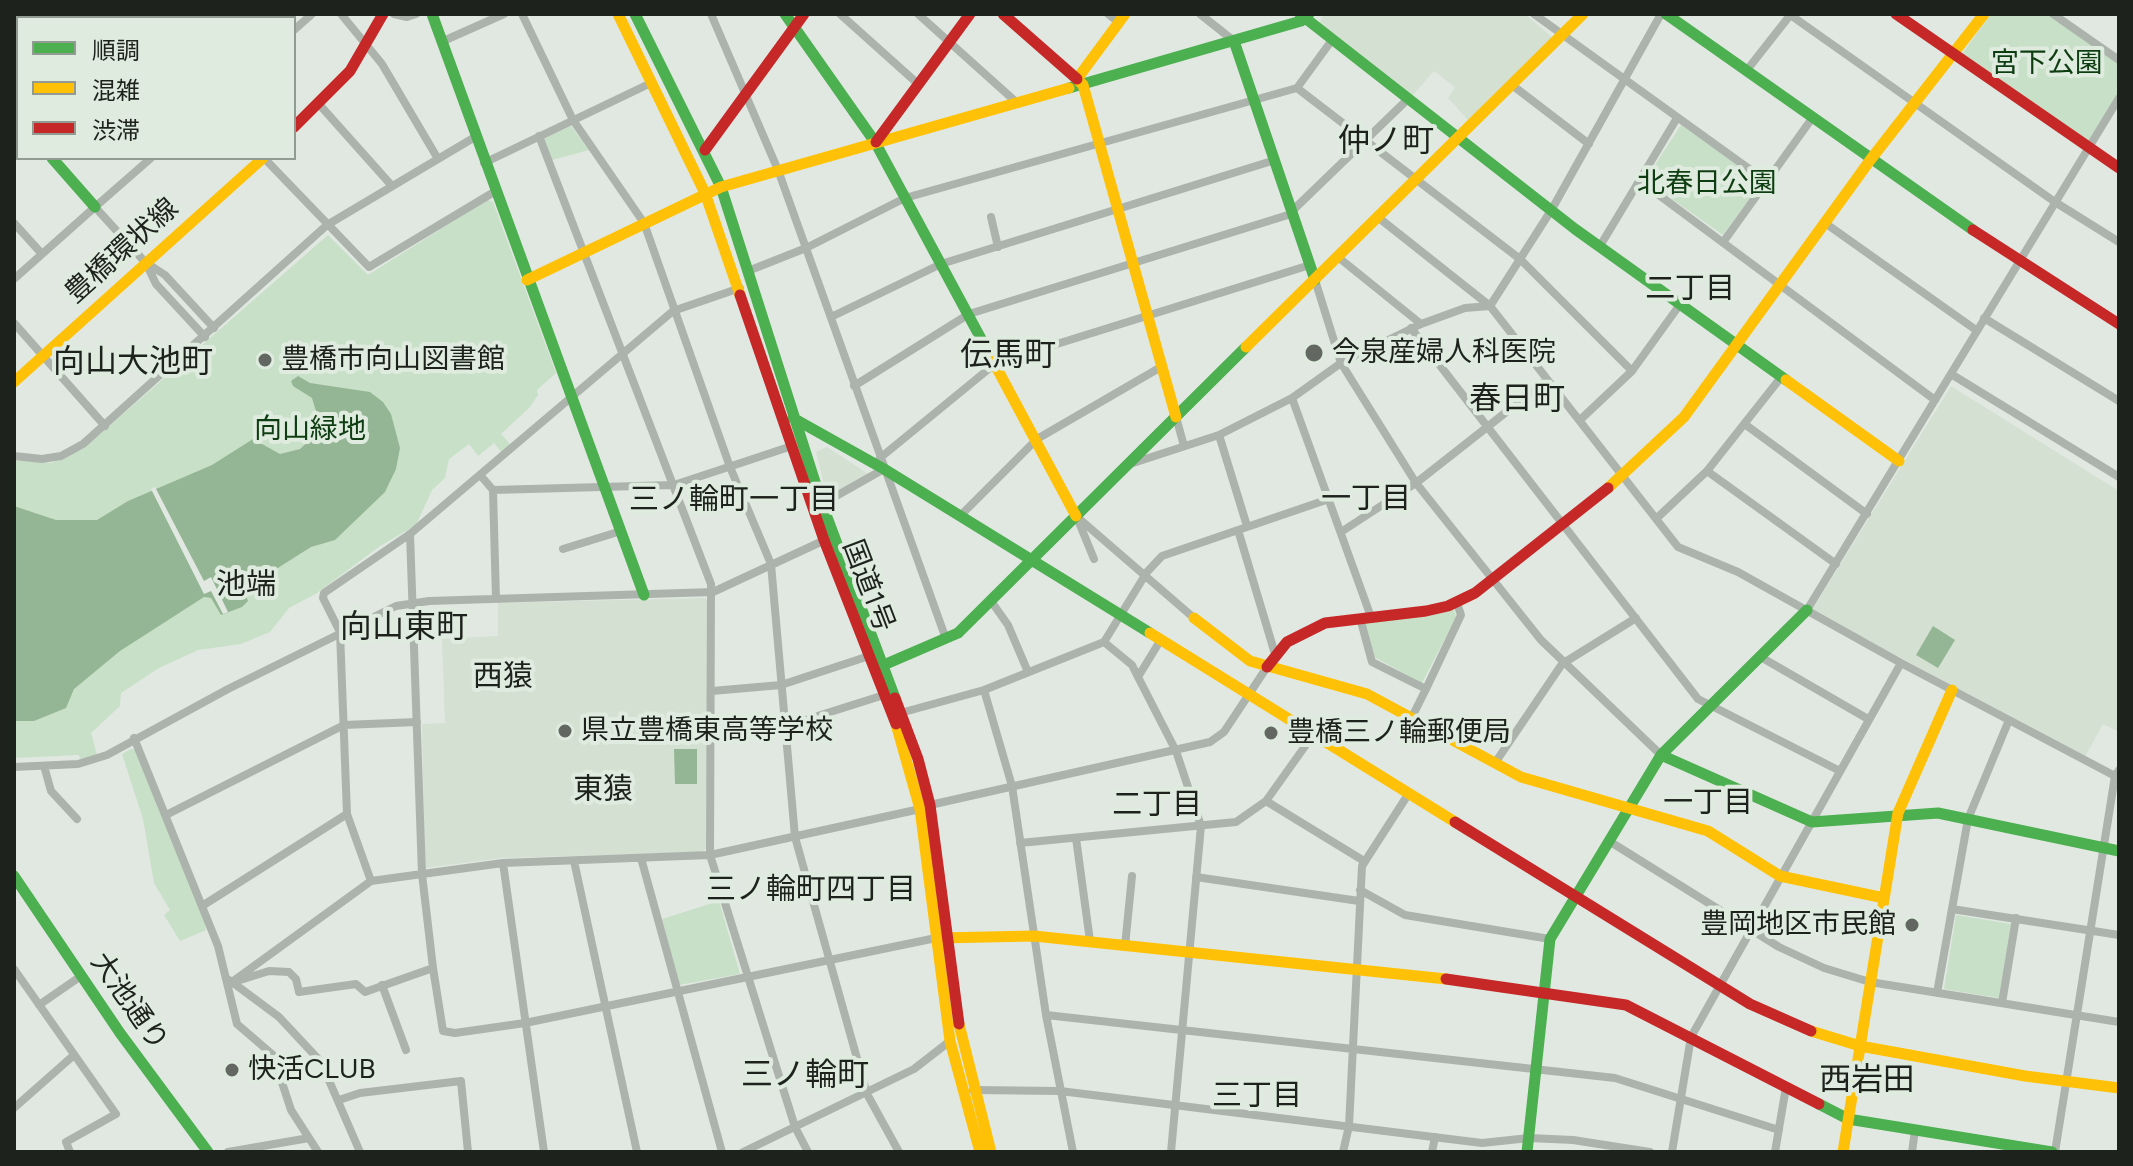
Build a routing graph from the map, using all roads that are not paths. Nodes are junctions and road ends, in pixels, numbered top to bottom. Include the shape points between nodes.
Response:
1 (312, 14) edge
2 (341, 14) edge
3 (383, 14) edge
4 (394, 14) edge
5 (416, 14) edge
6 (432, 14) edge
7 (504, 14) edge
8 (522, 14) edge
9 (618, 14) edge
10 (635, 14) edge
11 (711, 14) edge
12 (785, 14) edge
13 (804, 14) edge
14 (840, 14) edge
15 (918, 14) edge
16 (970, 14) edge
17 (1003, 14) edge
18 (1108, 14) edge
19 (1200, 14) edge
20 (1534, 14) edge
21 (1583, 14) edge
22 (1664, 14) edge
23 (1790, 14) edge
24 (1896, 14) edge
25 (1984, 14) edge
26 (2053, 14) edge
27 (1304, 15) edge
28 (1122, 18) edge
29 (296, 28) edge
30 (794, 28) junction
31 (1562, 34) junction
32 (1332, 40) junction
33 (1234, 41) junction
34 (367, 42) junction
35 (441, 42) junction
36 (949, 42) junction
37 (1953, 54) junction
38 (2119, 60) edge
39 (1747, 70) junction
40 (1625, 80) junction
41 (1080, 82) junction
42 (651, 83) junction
43 (917, 83) junction
44 (1512, 85) junction
45 (1297, 88) junction
46 (744, 95) junction
47 (2119, 98) edge
48 (1408, 99) junction
49 (1015, 101) junction
50 (1255, 101) junction
51 (318, 103) junction
52 (1915, 103) junction
53 (1813, 117) junction
54 (1677, 118) junction
55 (573, 120) junction
56 (296, 125) edge
57 (539, 136) junction
58 (475, 137) junction
59 (1459, 138) junction
60 (1365, 141) junction
61 (875, 142) junction
62 (1589, 144) junction
63 (1099, 145) junction
64 (2089, 149) junction
65 (705, 150) junction
66 (438, 159) junction
67 (1871, 159) junction
68 (54, 160) edge
69 (149, 160) edge
70 (261, 160) edge
71 (265, 160) edge
72 (1275, 160) junction
73 (484, 163) junction
74 (2119, 168) edge
75 (778, 170) junction
76 (1417, 180) junction
77 (1640, 181) junction
78 (1766, 181) junction
79 (392, 186) junction
80 (721, 187) junction
81 (494, 192) junction
82 (705, 193) junction
83 (905, 198) junction
84 (2055, 202) junction
85 (95, 207) junction
86 (1552, 209) junction
87 (1117, 210) junction
88 (1293, 212) junction
89 (991, 217) dead end
90 (1379, 218) junction
91 (14, 223) edge
92 (644, 223) junction
93 (1825, 223) junction
94 (327, 225) junction
95 (1724, 241) junction
96 (2119, 242) edge
97 (1600, 246) junction
98 (998, 247) junction
99 (806, 248) junction
100 (584, 253) junction
101 (42, 254) junction
102 (1338, 257) junction
103 (1520, 259) junction
104 (145, 262) junction
105 (2019, 263) junction
106 (941, 264) junction
107 (1310, 265) junction
108 (1132, 266) junction
109 (748, 271) junction
110 (14, 279) edge
111 (527, 280) junction
112 (1315, 280) junction
113 (1780, 283) junction
114 (740, 288) junction
115 (1682, 302) junction
116 (1490, 306) junction
117 (673, 311) junction
118 (969, 314) junction
119 (831, 317) junction
120 (1147, 317) junction
121 (1984, 318) junction
122 (14, 323) edge
123 (1421, 324) junction
124 (2119, 324) edge
125 (214, 328) junction
126 (1411, 328) junction
127 (1976, 330) junction
128 (205, 337) junction
129 (1737, 343) junction
130 (623, 353) junction
131 (42, 354) junction
132 (996, 363) junction
133 (1341, 363) junction
134 (1161, 367) junction
135 (1632, 371) junction
136 (1951, 374) junction
137 (1782, 376) junction
138 (1547, 380) junction
139 (14, 382) edge
140 (854, 386) junction
141 (1292, 398) junction
142 (573, 399) junction
143 (1935, 400) junction
144 (2119, 401) edge
145 (782, 417) junction
146 (1176, 417) junction
147 (795, 418) junction
148 (1580, 420) junction
149 (1746, 425) junction
150 (105, 426) junction
151 (1487, 427) junction
152 (1219, 435) junction
153 (1037, 439) junction
154 (792, 446) junction
155 (1184, 446) junction
156 (14, 456) edge
157 (1899, 461) junction
158 (2119, 462) edge
159 (882, 464) junction
160 (1130, 464) junction
161 (730, 467) junction
162 (1707, 471) junction
163 (1624, 475) junction
164 (2116, 475) edge
165 (481, 476) junction
166 (1416, 483) junction
167 (674, 485) junction
168 (605, 487) junction
169 (493, 490) junction
170 (1329, 499) junction
171 (822, 504) junction
172 (1867, 514) junction
173 (960, 516) junction
174 (1076, 516) junction
175 (1657, 518) junction
176 (1563, 524) junction
177 (1247, 526) junction
178 (1238, 530) junction
179 (621, 531) junction
180 (1341, 532) junction
181 (410, 534) junction
182 (829, 538) junction
183 (563, 549) dead end
184 (1094, 559) dead end
185 (1031, 560) junction
186 (771, 564) junction
187 (1836, 564) junction
188 (1144, 577) junction
189 (1494, 580) junction
190 (713, 592) junction
191 (644, 595) junction
192 (496, 599) junction
193 (991, 601) junction
194 (413, 602) junction
195 (1457, 603) junction
196 (1807, 610) junction
197 (1120, 617) junction
198 (1194, 618) joint
199 (1365, 618) junction
200 (1636, 618) junction
201 (340, 632) junction
202 (946, 639) junction
203 (1160, 641) junction
204 (1104, 642) junction
205 (1275, 654) junction
206 (869, 656) junction
207 (1759, 656) junction
208 (1901, 663) junction
209 (1562, 664) junction
210 (879, 667) junction
211 (1267, 667) junction
212 (1028, 672) junction
213 (1138, 677) junction
214 (781, 685) junction
215 (1426, 689) junction
216 (984, 690) junction
217 (1952, 690) junction
218 (712, 691) junction
219 (884, 695) junction
220 (1248, 695) junction
221 (1707, 707) junction
222 (904, 712) junction
223 (1412, 717) junction
224 (1868, 719) junction
225 (2009, 720) junction
226 (417, 722) junction
227 (344, 725) junction
228 (786, 726) junction
229 (1313, 735) junction
230 (134, 738) junction
231 (1176, 751) junction
232 (1661, 755) junction
233 (1495, 763) junction
234 (44, 766) junction
235 (14, 767) edge
236 (1838, 770) junction
237 (2117, 773) edge
238 (1012, 786) junction
239 (1409, 793) junction
240 (1266, 801) junction
241 (925, 807) junction
242 (1627, 809) junction
243 (1898, 813) junction
244 (347, 814) junction
245 (166, 815) junction
246 (77, 819) dead end
247 (1968, 819) junction
248 (1812, 822) junction
249 (1201, 826) junction
250 (795, 837) junction
251 (1076, 838) junction
252 (1609, 841) junction
253 (1020, 843) junction
254 (2104, 847) junction
255 (2119, 851) edge
256 (710, 855) junction
257 (641, 858) junction
258 (574, 861) junction
259 (1364, 861) junction
260 (503, 863) junction
261 (422, 874) junction
262 (14, 876) edge
263 (1132, 876) dead end
264 (1780, 876) junction
265 (1196, 877) junction
266 (371, 881) junction
267 (1360, 890) junction
268 (1576, 897) junction
269 (1884, 898) junction
270 (1359, 901) junction
271 (202, 906) junction
272 (1952, 909) junction
273 (2016, 918) junction
274 (1751, 927) junction
275 (2090, 930) junction
276 (2119, 935) edge
277 (1034, 936) junction
278 (942, 937) junction
279 (1550, 939) junction
280 (1090, 941) junction
281 (1125, 946) junction
282 (1188, 952) junction
283 (831, 959) junction
284 (433, 968) junction
285 (14, 969) edge
286 (1356, 970) junction
287 (81, 976) junction
288 (746, 977) junction
289 (229, 980) junction
290 (1870, 982) junction
291 (382, 985) junction
292 (1718, 985) junction
293 (678, 991) junction
294 (1544, 993) junction
295 (1937, 993) junction
296 (2002, 1003) junction
297 (39, 1005) junction
298 (605, 1007) junction
299 (1046, 1015) junction
300 (2077, 1015) junction
301 (2119, 1022) edge
302 (525, 1023) junction
303 (1183, 1030) junction
304 (1691, 1037) junction
305 (950, 1041) junction
306 (1860, 1046) junction
307 (406, 1050) dead end
308 (1353, 1050) junction
309 (74, 1055) junction
310 (1537, 1067) junction
311 (2067, 1079) junction
312 (1786, 1087) junction
313 (2119, 1088) edge
314 (973, 1090) junction
315 (1060, 1091) junction
316 (867, 1094) junction
317 (1680, 1098) junction
318 (339, 1100) junction
319 (1176, 1105) junction
320 (14, 1108) edge
321 (1848, 1119) junction
322 (1349, 1126) junction
323 (795, 1127) junction
324 (1779, 1130) junction
325 (1915, 1130) junction
326 (1435, 1137) junction
327 (309, 1138) junction
328 (1529, 1138) junction
329 (204, 1151) edge
330 (70, 1152) edge
331 (228, 1152) edge
332 (318, 1152) edge
333 (360, 1152) edge
334 (468, 1152) edge
335 (544, 1152) edge
336 (637, 1152) edge
337 (722, 1152) edge
338 (743, 1152) edge
339 (808, 1152) edge
340 (899, 1152) edge
341 (980, 1152) edge
342 (991, 1152) edge
343 (1073, 1152) edge
344 (1171, 1152) edge
345 (1343, 1152) edge
346 (1432, 1152) edge
347 (1527, 1152) edge
348 (1650, 1152) edge
349 (1672, 1152) edge
350 (1775, 1152) edge
351 (1843, 1152) edge
352 (1912, 1152) edge
353 (2054, 1152) edge

1 - 29 street
2 - 34 street
3 - 34 main road
4 - 5 street
6 - 35 main road
7 - 35 street
8 - 55 street
9 - 42 main road, 国道1号
10 - 65 main road, 国道1号
11 - 46 street
12 - 30 main road
13 - 30 main road
14 - 43 street
15 - 36 street
16 - 36 main road
17 - 41 main road
18 - 28 street
19 - 33 street
20 - 31 street
21 - 31 main road
22 - 39 main road
22 - 40 street
23 - 39 street
23 - 52 street
24 - 37 main road
25 - 37 main road
26 - 38 street
27 - 32 main road
27 - 33 main road
28 - 41 main road
30 - 46 main road
30 - 61 main road
31 - 40 street
31 - 44 main road
32 - 45 street
32 - 48 main road
33 - 41 main road
33 - 50 main road
34 - 51 main road via 350,71
34 - 66 street
35 - 58 main road
36 - 43 main road
36 - 49 street
37 - 52 main road
37 - 64 main road
39 - 53 main road
40 - 54 street
40 - 62 street
41 - 49 main road
41 - 63 main road
42 - 55 street
42 - 82 main road, 国道1号
43 - 61 main road
44 - 59 main road
44 - 62 street
45 - 50 street
45 - 60 street
46 - 65 main road
46 - 75 street
47 - 64 street
48 - 59 main road
48 - 60 street
49 - 61 main road
50 - 63 street
50 - 72 main road
51 - 56 main road
51 - 79 street
52 - 67 main road
52 - 84 street
53 - 67 main road
53 - 78 street
54 - 77 street
54 - 78 street
55 - 57 street
55 - 92 street
57 - 73 street
57 - 100 street
58 - 66 street
58 - 73 main road
59 - 76 main road
59 - 86 main road
60 - 76 street
60 - 88 street
61 - 75 main road
61 - 83 main road
62 - 86 street
63 - 83 street
63 - 87 main road
64 - 74 main road
64 - 84 street
65 - 80 main road, 国道1号
66 - 79 street
67 - 93 main road
67 - 105 main road
68 - 85 main road
69 - 85 street
70 - 104 main road, 豊橋環状線
71 - 94 street
72 - 87 street
72 - 88 main road
73 - 81 main road
75 - 80 main road
75 - 99 street
76 - 90 main road
76 - 103 street
77 - 95 street
77 - 97 street
78 - 95 street
79 - 94 street
80 - 82 main road
80 - 109 main road, 国道1号
81 - 94 street via 369,267
81 - 111 main road
82 - 92 main road
82 - 114 main road, 国道1号
83 - 99 street
83 - 106 main road
84 - 96 street
84 - 105 street
85 - 101 street
85 - 104 street
86 - 97 main road
86 - 103 street
87 - 98 street
87 - 108 main road
88 - 107 main road
88 - 108 street
89 - 98 street
90 - 102 main road
90 - 116 street
91 - 101 street
92 - 100 main road
92 - 117 street
93 - 113 main road
93 - 127 street
94 - 125 street
95 - 113 street
97 - 115 main road
98 - 106 street
99 - 109 street
99 - 119 street
100 - 111 main road
100 - 130 street
101 - 110 street
102 - 112 main road
102 - 123 street
103 - 116 street
103 - 135 street
104 - 125 street via 165,275
104 - 128 street via 156,284
104 - 131 main road, 豊橋環状線
105 - 121 street
105 - 124 main road
106 - 118 main road
106 - 119 street
107 - 112 main road
107 - 120 street
108 - 118 street
108 - 120 main road
109 - 147 main road, 国道1号
111 - 142 main road
112 - 133 street
112 - 146 main road
113 - 129 main road
113 - 143 street
114 - 117 street
114 - 145 main road, 国道1号
115 - 129 main road
115 - 135 street
116 - 123 street via 1465,308
116 - 138 street
117 - 130 street
117 - 161 street
118 - 132 main road
118 - 140 street
119 - 140 street
120 - 132 street
120 - 134 main road
121 - 127 street
121 - 144 street
122 - 131 street
123 - 126 street
125 - 128 street
126 - 133 street
126 - 151 street
127 - 136 street
128 - 150 street
129 - 137 main road
129 - 163 main road via 1684,417
130 - 142 street
130 - 167 street
131 - 139 main road, 豊橋環状線
131 - 150 street
132 - 153 main road
132 - 159 street
133 - 141 street
133 - 166 street
134 - 146 main road
134 - 153 street
135 - 148 street
136 - 143 street
136 - 164 street
137 - 149 street
137 - 157 main road
138 - 148 street
138 - 151 street
140 - 159 street
141 - 152 street
141 - 170 street
142 - 165 street
142 - 168 main road
143 - 157 street
145 - 147 main road
145 - 154 main road, 国道1号
146 - 155 street
146 - 160 main road
147 - 159 main road
147 - 171 main road, 国道1号
148 - 163 street
149 - 162 street
149 - 172 street
150 - 156 street via 61,456
151 - 166 street
151 - 176 street
152 - 155 street
152 - 177 street
153 - 173 street
153 - 174 main road
154 - 161 street
154 - 182 main road, 国道1号
155 - 160 street
157 - 172 street
158 - 164 street
159 - 171 street
159 - 173 main road
159 - 202 street
160 - 174 main road
161 - 167 street
161 - 186 street
162 - 175 street
162 - 187 street
163 - 175 street
163 - 176 main road
165 - 169 street
165 - 181 street
166 - 180 street
166 - 189 street
167 - 168 street
167 - 190 street
168 - 169 street
168 - 179 main road
169 - 192 street
170 - 177 street
170 - 180 street
171 - 182 main road, 国道1号
172 - 187 street
173 - 185 main road
174 - 184 street
174 - 185 main road
174 - 188 street
175 - 196 street via 1678,547
176 - 189 main road
176 - 200 street
177 - 178 street
178 - 188 street via 1169,552
178 - 205 street
179 - 183 street
179 - 191 main road
180 - 199 street
181 - 194 street
181 - 201 street via 324,593
182 - 186 street
182 - 206 main road, 国道1号
182 - 210 main road, 国道1号
185 - 193 main road
185 - 197 main road
186 - 190 street
186 - 214 street
187 - 196 street
188 - 197 street
188 - 198 street
189 - 195 main road
189 - 209 street
190 - 191 street
190 - 218 street
191 - 192 street
192 - 194 street
193 - 202 main road
193 - 212 street
194 - 201 street
194 - 226 street
195 - 199 main road
195 - 215 street via 1461,615
196 - 207 main road
196 - 208 street
197 - 203 main road
197 - 204 street
198 - 211 main road via 1233,651
199 - 205 main road via 1311,628
199 - 215 street via 1372,662
200 - 209 street
200 - 221 street
201 - 227 street
201 - 230 street
202 - 210 main road
203 - 213 street
203 - 220 main road
204 - 212 street
204 - 213 street via 1132,665
205 - 211 main road
206 - 210 main road, 国道1号
206 - 214 street
207 - 221 main road
207 - 224 street
208 - 217 street
208 - 224 street
209 - 232 street
209 - 233 street
210 - 219 main road, 国道1号
210 - 222 main road, 国道1号
211 - 220 street
211 - 223 main road via 1354,689
212 - 216 street
213 - 231 street
214 - 218 street
214 - 228 street
215 - 223 street
216 - 222 street
216 - 238 street
217 - 225 street
217 - 243 main road
218 - 256 street
219 - 228 street
219 - 241 main road, 国道1号
220 - 229 main road
220 - 231 street via 1214,740
221 - 232 main road
221 - 236 street
222 - 241 main road, 国道1号
223 - 233 main road
224 - 236 street
225 - 237 street
225 - 247 street
226 - 227 street
226 - 261 street
227 - 244 street
227 - 245 street
228 - 250 street
229 - 239 main road
229 - 240 street
230 - 234 street via 95,760
230 - 245 street
231 - 238 street
231 - 249 street
232 - 242 main road
232 - 248 main road
233 - 242 main road via 1536,783
234 - 235 street
234 - 246 street via 51,791
236 - 248 street
237 - 254 street
238 - 241 street
238 - 253 street
239 - 259 street
239 - 268 main road
240 - 249 street via 1236,822
240 - 259 street
241 - 250 street
241 - 278 main road, 国道1号
242 - 252 main road
242 - 264 main road via 1708,831
243 - 247 main road
243 - 248 main road
243 - 269 main road
244 - 266 street
244 - 271 street
245 - 271 street
247 - 254 main road
247 - 272 street
248 - 264 street
249 - 251 street
249 - 265 street
250 - 256 street
250 - 283 street
251 - 253 street
251 - 280 street
252 - 268 main road
252 - 274 street
253 - 277 street
254 - 255 main road
254 - 275 street
256 - 257 street
256 - 288 street
257 - 258 street
257 - 293 street
258 - 260 street
258 - 298 street
259 - 267 street
260 - 261 street
260 - 302 street
261 - 266 street
261 - 284 street
262 - 287 main road, 大池通り
263 - 281 street
264 - 269 main road
264 - 274 street
265 - 270 street
265 - 282 street
266 - 289 street
267 - 270 street
267 - 279 street via 1405,915
268 - 279 main road
268 - 292 main road
269 - 290 main road
270 - 286 street
271 - 289 street
272 - 273 street
272 - 295 street
273 - 275 street
273 - 296 street
274 - 290 street via 1797,956
274 - 292 street
275 - 276 street
275 - 300 street
277 - 278 main road
277 - 280 main road
277 - 299 street
278 - 283 street
278 - 305 main road, 国道1号
278 - 314 main road, 国道1号
279 - 294 main road
280 - 281 main road
281 - 282 main road
282 - 286 main road
282 - 303 street
283 - 288 street
283 - 316 street
284 - 291 street
284 - 302 street via 443,1031
285 - 297 street
286 - 294 main road
286 - 308 street
287 - 297 street
287 - 329 main road, 大池通り
288 - 293 street
288 - 323 street
289 - 291 street via 278,971 293,975 299,992 356,984 365,992
289 - 318 street via 291,1029 328,1072
289 - 327 street via 237,1024 273,1055 291,1110
290 - 295 street
290 - 306 main road
291 - 307 street
292 - 304 street
292 - 306 main road via 1799,1027
293 - 298 street
293 - 337 street
294 - 304 main road via 1626,1005
294 - 310 main road
295 - 296 street
296 - 300 street
297 - 309 street
298 - 302 street
298 - 336 street
299 - 303 street
299 - 315 street
300 - 301 street
300 - 311 street
302 - 335 street
303 - 308 street
303 - 319 street
304 - 312 main road
304 - 317 street
305 - 316 street via 914,1069
305 - 341 main road, 国道1号
306 - 311 main road
306 - 321 main road
308 - 310 street
308 - 322 street
309 - 320 street
309 - 330 street via 116,1114 66,1142
310 - 317 street via 1615,1078
310 - 328 main road
311 - 313 main road
311 - 353 street
312 - 321 main road
312 - 324 street
314 - 315 street
314 - 342 main road, 国道1号
315 - 319 street
315 - 343 street
316 - 323 street
316 - 340 street
317 - 324 street
317 - 349 street
318 - 333 street
318 - 334 street via 461,1081
319 - 322 street
319 - 344 street
321 - 325 main road
321 - 351 main road
322 - 326 street
322 - 345 street
323 - 338 street
323 - 339 street
324 - 350 street
325 - 352 street
325 - 353 main road
326 - 328 street via 1482,1143
326 - 346 street
327 - 331 street
327 - 332 street
328 - 347 main road
328 - 348 street

